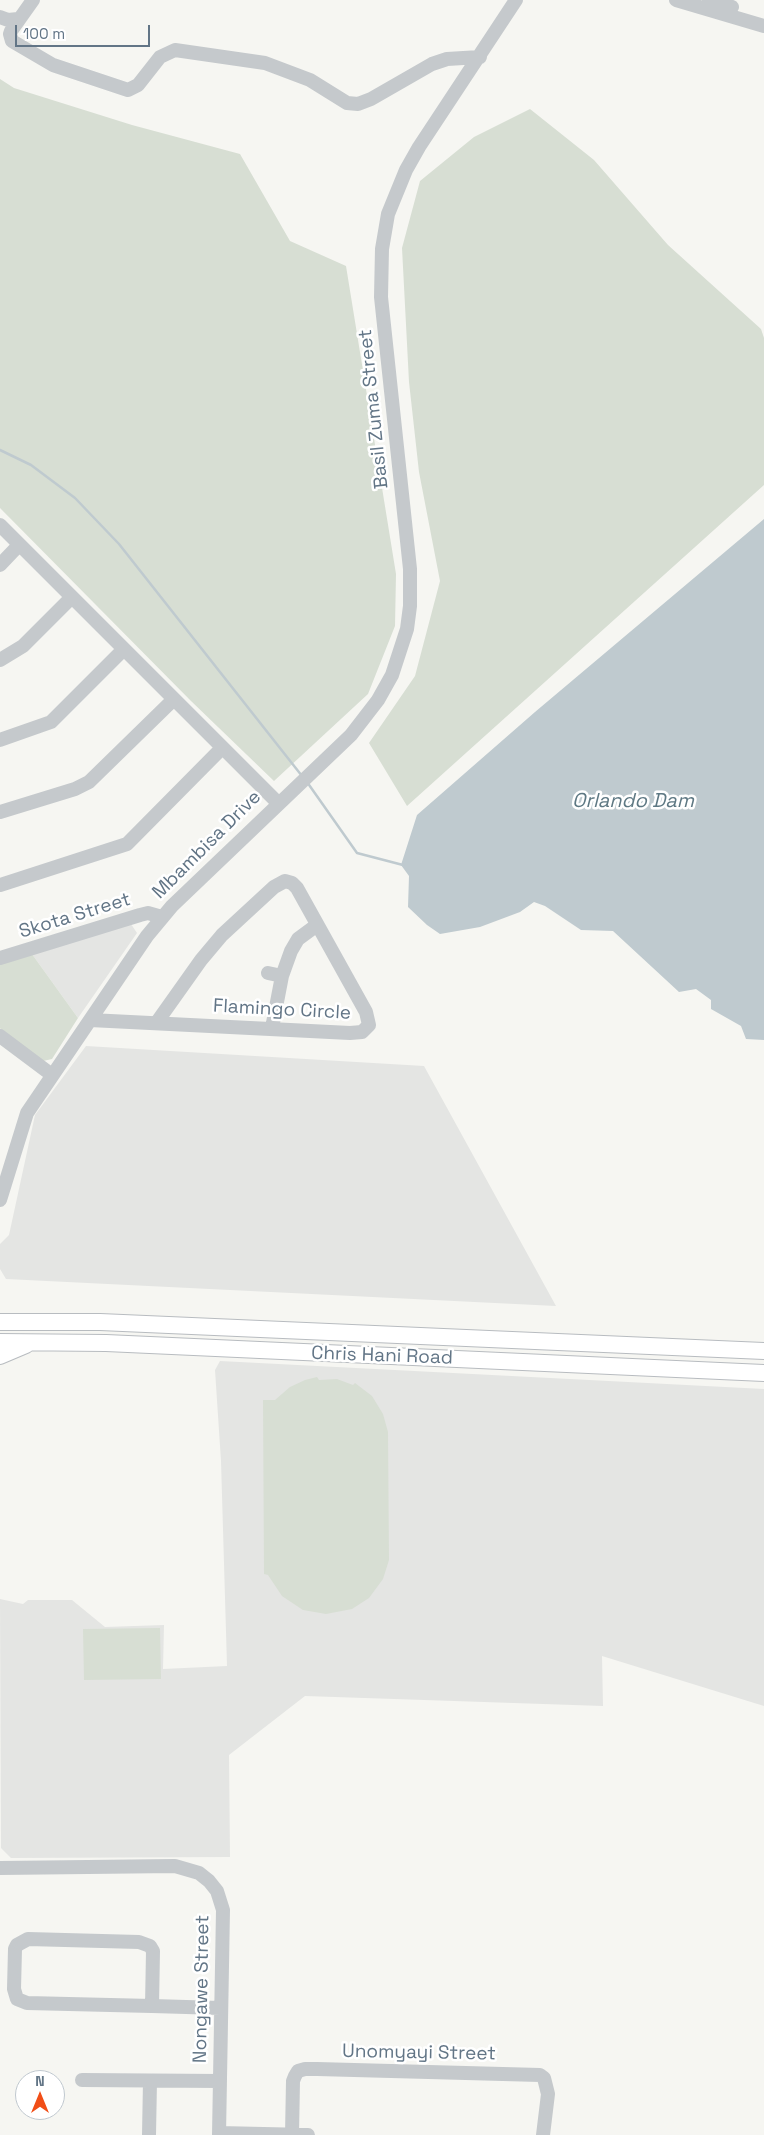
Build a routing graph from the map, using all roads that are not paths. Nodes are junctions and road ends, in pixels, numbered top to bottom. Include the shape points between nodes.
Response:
1 (33, 0) edge
2 (516, 0) edge
3 (676, 0) edge
4 (709, 0) edge
5 (0, 17) edge
6 (764, 18) edge
7 (18, 19) junction
8 (764, 26) edge
9 (480, 56) junction
10 (0, 525) edge
11 (19, 545) junction
12 (0, 565) edge
13 (72, 597) junction
14 (124, 649) junction
15 (0, 660) edge
16 (174, 699) junction
17 (0, 740) edge
18 (222, 748) junction
19 (278, 803) junction
20 (0, 812) edge
21 (0, 885) edge
22 (162, 917) junction
23 (317, 925) junction
24 (0, 958) edge
25 (268, 972) dead end
26 (282, 976) junction
27 (90, 1020) junction
28 (157, 1022) junction
29 (272, 1028) junction
30 (0, 1036) edge
31 (52, 1075) junction
32 (0, 1200) edge
33 (0, 1322) edge
34 (0, 1342) edge
35 (35, 1342) junction
36 (764, 1351) edge
37 (0, 1356) edge
38 (764, 1373) edge
39 (0, 1868) edge
40 (152, 2006) junction
41 (220, 2008) junction
42 (82, 2080) dead end
43 (150, 2080) junction
44 (220, 2081) junction
45 (219, 2134) edge
46 (149, 2135) edge
47 (292, 2135) edge
48 (308, 2135) edge
49 (543, 2135) edge

1 - 7 street
2 - 9 street, Basil Zuma Street
3 - 8 street
4 - 6 street
5 - 7 street
7 - 9 street via 10,34 18,44 53,66 128,90 138,85 160,57 175,50 265,63 310,80 347,103 358,104 432,64
9 - 19 street, Basil Zuma Street via 406,170 388,214 382,249 381,297 410,569 406,629 395,668 378,700 350,735
10 - 11 street, Mbambisa Drive
11 - 12 street
11 - 13 street, Mbambisa Drive
13 - 14 street, Mbambisa Drive
13 - 15 street via 23,646
14 - 16 street, Mbambisa Drive
14 - 17 street via 51,722
16 - 18 street, Mbambisa Drive
16 - 20 street via 89,782
18 - 19 street, Mbambisa Drive
18 - 21 street via 126,844
19 - 22 street, Mbambisa Drive
22 - 24 street, Skota Street via 148,913 140,915
22 - 27 street, Mbambisa Drive
23 - 26 street via 295,942
23 - 28 street, Flamingo Circle via 297,888 288,881 280,882 222,935
23 - 29 street, Flamingo Circle via 366,1012 369,1025 357,1033
25 - 26 street
26 - 29 street
27 - 28 street, Flamingo Circle
27 - 31 street, Mbambisa Drive
28 - 29 street, Flamingo Circle
30 - 31 street
31 - 32 street, Mbambisa Drive via 24,1119
33 - 36 main road, Chris Hani Road via 100,1322
34 - 35 main road, Chris Hani Road
35 - 37 main road
35 - 38 main road, Chris Hani Road
39 - 41 street, Nongawe Street via 175,1866 199,1873 217,1891 223,1910
40 - 40 street via 21,2001 14,1989 15,1949 28,1939 139,1942 150,1946 153,1951
40 - 41 street
41 - 44 street, Nongawe Street
42 - 43 street
43 - 44 street
43 - 46 street
44 - 45 street, Nongawe Street
45 - 47 street
47 - 48 street
47 - 49 street, Unomyayi Street via 293,2081 298,2071 317,2069 540,2075 544,2078 548,2094

